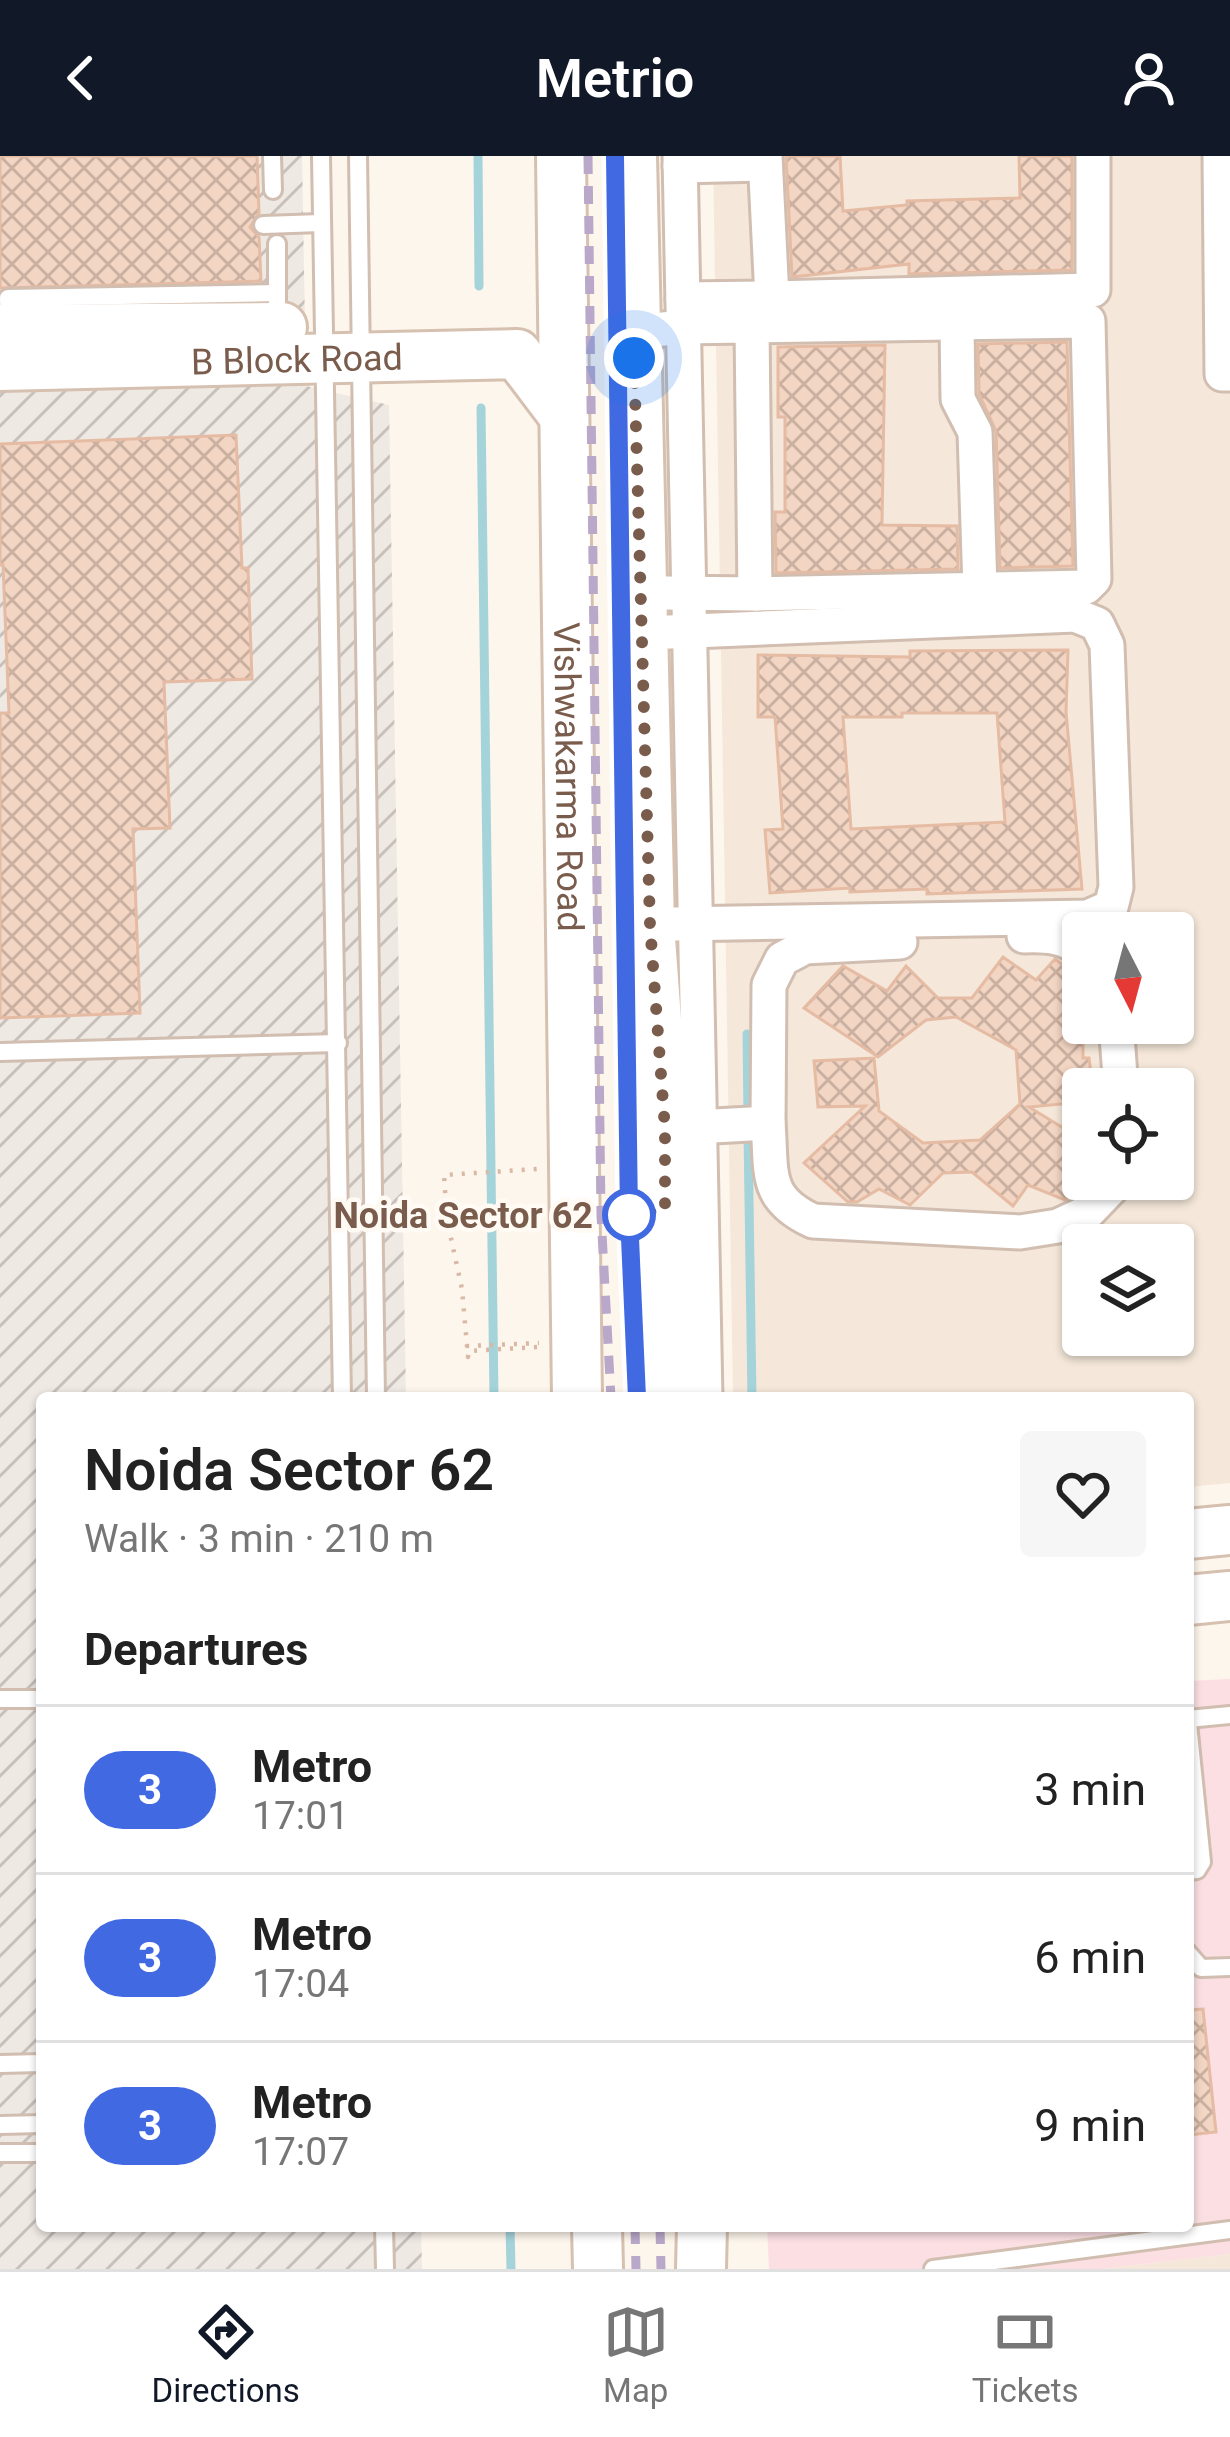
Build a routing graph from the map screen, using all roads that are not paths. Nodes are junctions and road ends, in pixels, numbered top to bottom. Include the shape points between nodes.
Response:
1 (272, 156) edge
2 (321, 156) edge
3 (358, 156) edge
4 (561, 156) edge
5 (632, 156) edge
6 (1094, 156) edge
7 (1220, 156) edge
8 (765, 160) edge
9 (680, 161) edge
10 (273, 190) dead end
11 (1226, 201) edge
12 (321, 224) junction
13 (263, 225) dead end
14 (277, 244) dead end
15 (772, 298) junction
16 (683, 313) junction
17 (957, 323) junction
18 (752, 326) junction
19 (320, 331) junction
20 (634, 332) junction
21 (3, 341) edge
22 (564, 365) junction
23 (1230, 374) edge
24 (564, 416) junction
25 (980, 589) junction
26 (754, 594) junction
27 (665, 612) junction
28 (672, 924) junction
29 (1062, 940) edge
30 (338, 1043) junction
31 (0, 1052) edge
32 (768, 1123) junction
33 (682, 1128) junction
34 (1100, 1200) edge
35 (343, 1392) edge
36 (376, 1392) edge
37 (577, 1392) edge
38 (666, 1392) edge
39 (704, 1392) edge
40 (1230, 1530) edge
41 (1194, 1533) edge
42 (1230, 1596) edge
43 (1194, 1599) edge
44 (36, 1699) edge
45 (0, 1700) edge
46 (1230, 1715) edge
47 (1194, 1720) edge
48 (1194, 1781) edge
49 (1194, 1870) edge
50 (1194, 1963) edge
51 (1230, 1966) edge
52 (36, 2063) edge
53 (0, 2064) edge
54 (36, 2124) edge
55 (0, 2125) edge
56 (0, 2153) edge
57 (36, 2153) edge
58 (1230, 2230) edge
59 (384, 2232) edge
60 (597, 2232) edge
61 (680, 2232) edge
62 (702, 2232) edge
63 (385, 2269) edge
64 (598, 2269) edge
65 (680, 2269) edge
66 (701, 2269) edge
67 (933, 2269) edge

1 - 10 lane
2 - 12 lane
3 - 19 lane
4 - 22 main road, Vishwakarma Road
5 - 20 main road, Vishwakarma Road
6 - 15 street via 1094,290
7 - 11 street
8 - 9 street
8 - 15 street
9 - 16 street
11 - 23 street via 1222,374
12 - 13 lane
12 - 19 lane
14 - 19 lane
15 - 16 street
16 - 18 street
16 - 20 street
16 - 27 street
17 - 18 street
17 - 25 street via 958,399 975,432
17 - 25 street via 1088,321 1094,580 1086,587
18 - 26 street
19 - 21 main road
19 - 22 main road via 516,321
19 - 24 main road, B Block Road via 517,354
19 - 30 lane
19 - 36 lane
20 - 27 main road, Vishwakarma Road
22 - 24 main road, Vishwakarma Road
24 - 37 main road, Vishwakarma Road
25 - 26 street
26 - 27 street
27 - 28 main road, Vishwakarma Road
27 - 28 street via 1075,615 1097,624 1107,645 1117,887 1111,907 1088,917
28 - 33 main road, Vishwakarma Road
29 - 32 street via 805,947 782,959 769,986
30 - 31 lane
30 - 35 lane
32 - 33 street
32 - 34 street via 772,1183 787,1209 813,1221 1020,1232 1058,1226
33 - 38 main road, Vishwakarma Road
33 - 39 street
40 - 41 main road
42 - 43 main road
44 - 45 lane
46 - 47 lane
48 - 49 lane via 1202,1862
50 - 51 lane
52 - 53 lane
54 - 55 lane
56 - 57 lane
58 - 67 lane
59 - 63 lane
60 - 64 main road
61 - 65 main road
62 - 66 main road

